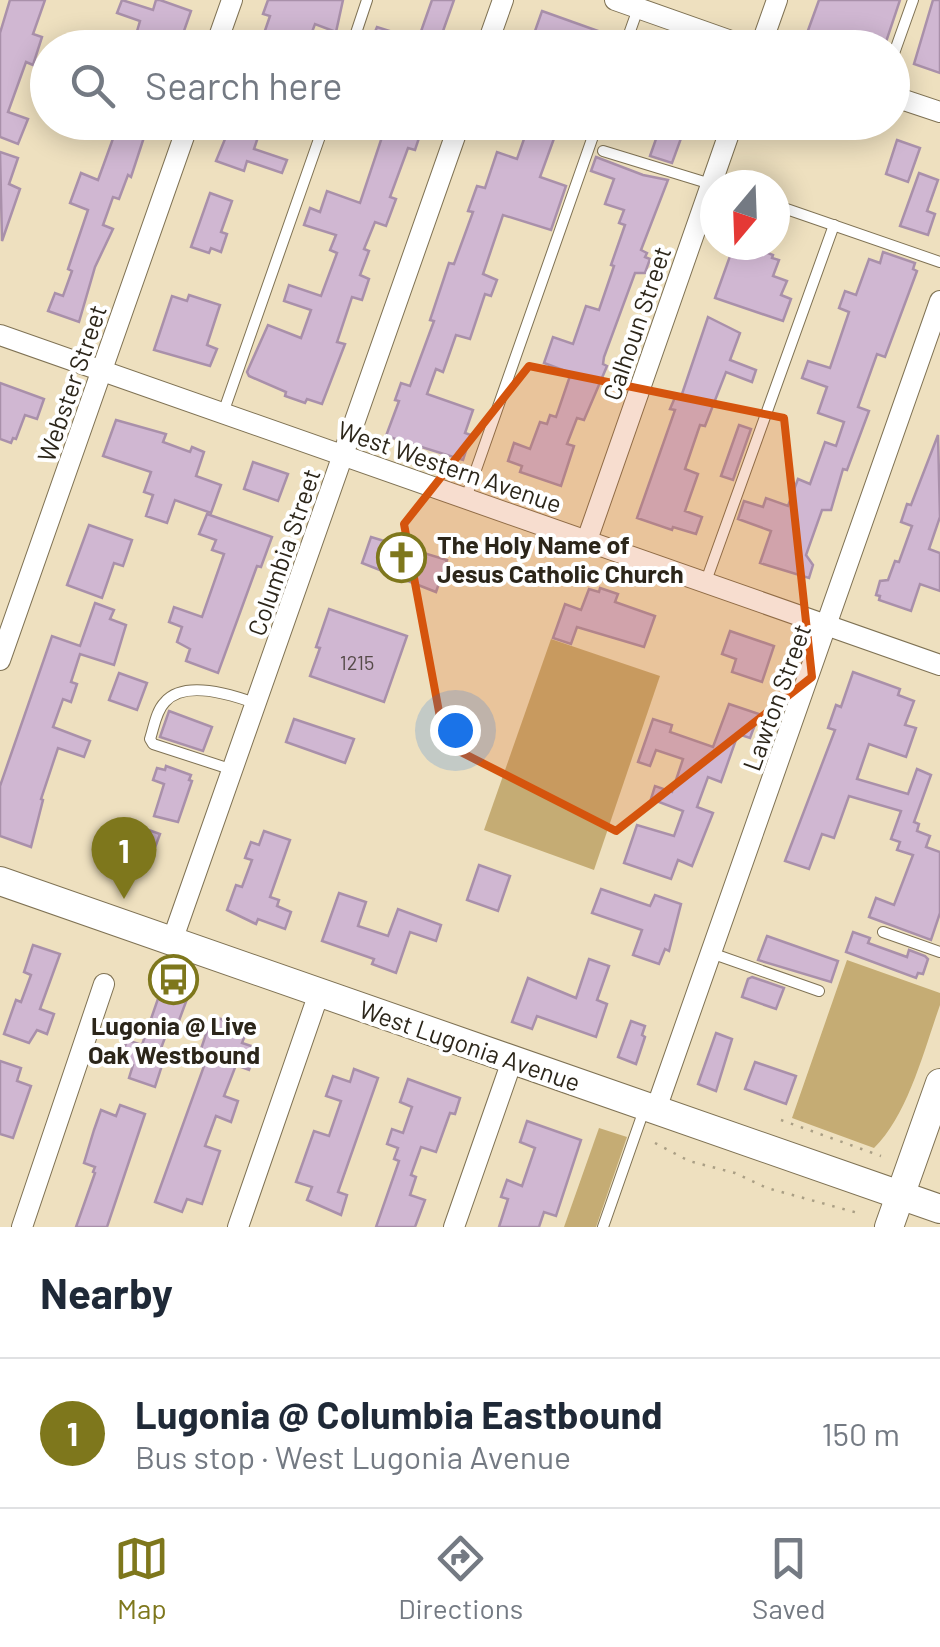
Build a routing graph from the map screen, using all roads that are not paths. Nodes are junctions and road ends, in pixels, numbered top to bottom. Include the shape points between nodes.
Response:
1 (232, 0) edge
2 (367, 0) edge
3 (503, 0) edge
4 (615, 0) edge
5 (776, 0) edge
6 (913, 0) edge
7 (640, 4) edge
8 (221, 30) edge
9 (357, 30) edge
10 (492, 30) edge
11 (631, 30) edge
12 (706, 30) edge
13 (766, 30) edge
14 (902, 30) edge
15 (910, 102) edge
16 (940, 112) edge
17 (183, 140) edge
18 (318, 140) edge
19 (454, 140) edge
20 (592, 140) edge
21 (727, 140) edge
22 (603, 152) dead end
23 (718, 170) edge
24 (700, 181) edge
25 (790, 209) edge
26 (700, 222) edge
27 (834, 225) junction
28 (940, 262) edge
29 (940, 301) edge
30 (0, 335) edge
31 (102, 370) junction
32 (223, 413) junction
33 (343, 455) junction
34 (466, 498) junction
35 (587, 540) junction
36 (706, 581) junction
37 (828, 625) junction
38 (0, 660) edge
39 (940, 665) edge
40 (257, 704) junction
41 (234, 770) junction
42 (0, 881) edge
43 (883, 932) dead end
44 (172, 941) junction
45 (940, 952) edge
46 (711, 953) junction
47 (104, 984) dead end
48 (819, 990) dead end
49 (319, 993) junction
50 (513, 1058) junction
51 (940, 1083) edge
52 (651, 1107) junction
53 (900, 1194) junction
54 (940, 1209) edge
55 (22, 1227) edge
56 (238, 1227) edge
57 (454, 1227) edge
58 (604, 1227) edge
59 (889, 1227) edge

1 - 8 street
2 - 9 lane
3 - 10 street
4 - 7 street
5 - 13 street
6 - 14 lane
7 - 11 lane
7 - 12 street
15 - 16 street
17 - 31 street, Webster Street
18 - 32 lane
19 - 33 street, Columbia Street
20 - 34 lane
21 - 23 street, Calhoun Street
22 - 24 lane
25 - 27 lane
26 - 35 street, Calhoun Street
27 - 28 lane
27 - 36 lane
29 - 37 street, Lawton Street
30 - 31 street, West Western Avenue
31 - 32 street, West Western Avenue
31 - 38 street, Webster Street
32 - 33 street, West Western Avenue
33 - 34 street, West Western Avenue
33 - 40 street, Columbia Street
34 - 35 street, West Western Avenue
35 - 36 street, West Western Avenue
36 - 37 street, West Western Avenue
37 - 39 street, West Western Avenue
37 - 46 street, Lawton Street
40 - 41 street, Columbia Street
40 - 41 lane via 220,691 178,692 160,708 153,744
41 - 44 street, Columbia Street
42 - 44 main road, West Lugonia Avenue
43 - 45 lane
44 - 49 main road, West Lugonia Avenue
46 - 48 lane
46 - 52 street, Lawton Street
47 - 55 street
49 - 50 main road, West Lugonia Avenue
49 - 56 street
50 - 52 main road, West Lugonia Avenue
50 - 57 street
51 - 53 main road
52 - 53 main road, West Lugonia Avenue
52 - 58 lane
53 - 54 main road, West Lugonia Avenue
53 - 59 main road

